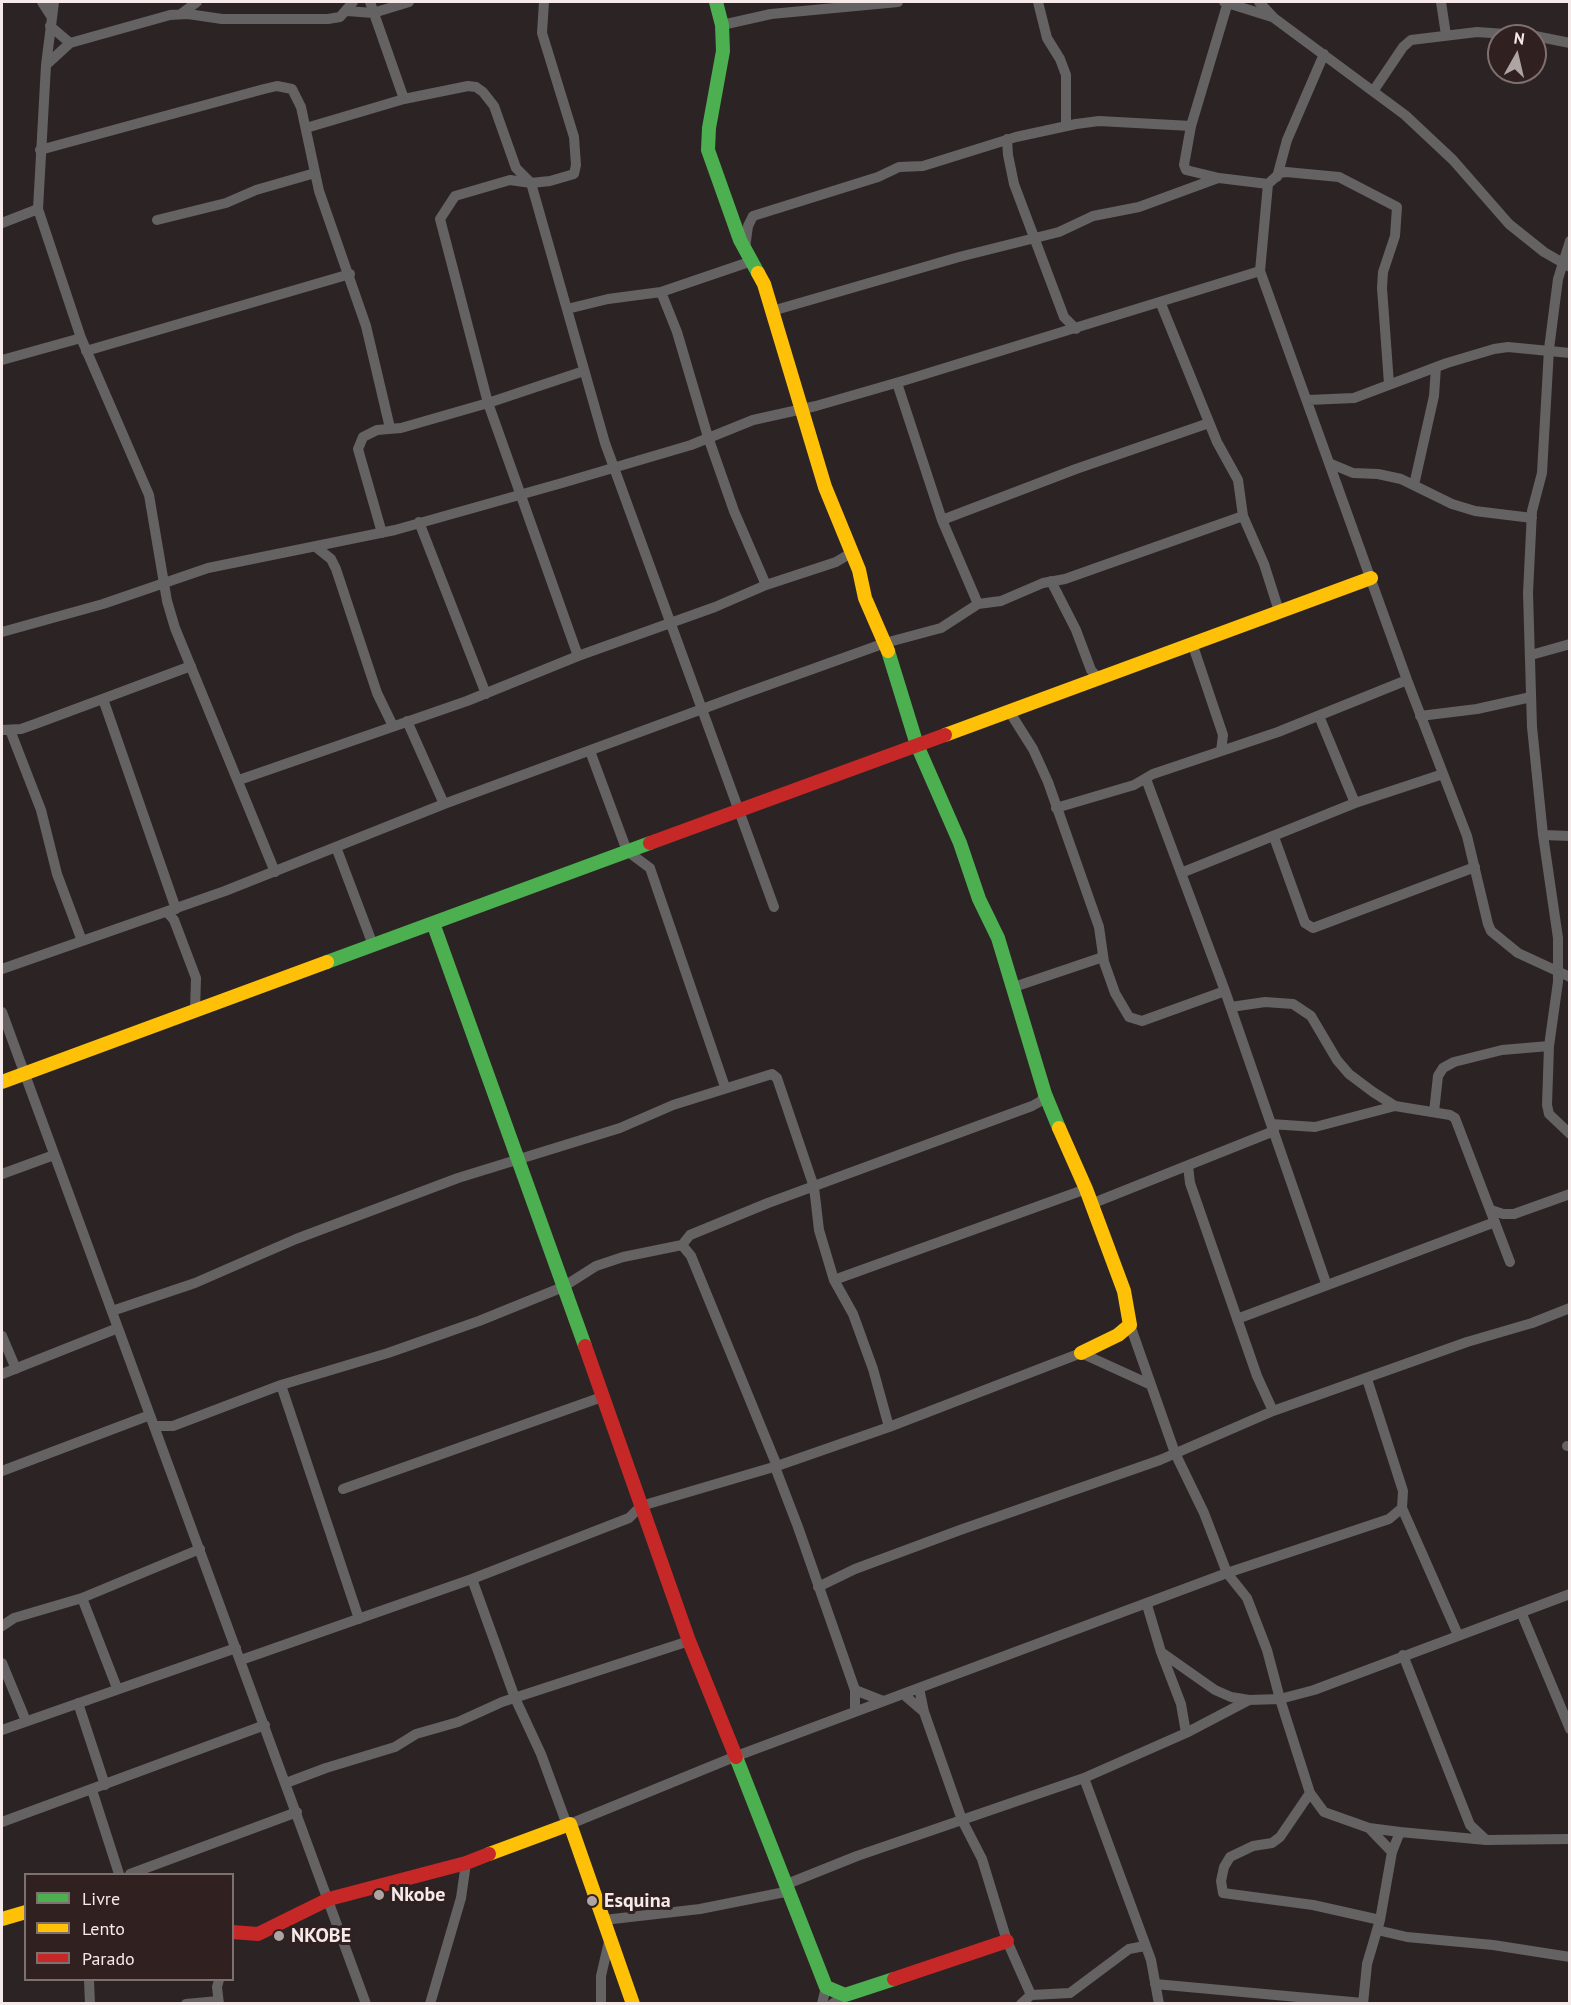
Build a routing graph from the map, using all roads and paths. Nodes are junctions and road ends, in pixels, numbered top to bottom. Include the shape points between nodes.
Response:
1 (42, 2) edge
2 (54, 2) edge
3 (199, 2) edge
4 (370, 2) edge
5 (409, 2) edge
6 (544, 2) edge
7 (716, 2) edge
8 (774, 2) edge
9 (898, 2) edge
10 (1038, 2) edge
11 (1226, 2) edge
12 (1259, 2) edge
13 (1440, 2) edge
14 (350, 6) edge
15 (373, 13) junction
16 (181, 14) junction
17 (771, 14) junction
18 (204, 16) junction
19 (1274, 18) junction
20 (50, 21) junction
21 (722, 25) junction
22 (1487, 32) edge
23 (1446, 34) junction
24 (1547, 38) edge
25 (1569, 42) edge
26 (70, 43) junction
27 (1324, 54) junction
28 (46, 65) junction
29 (1374, 90) junction
30 (404, 99) junction
31 (1066, 126) junction
32 (1191, 126) junction
33 (306, 128) junction
34 (1007, 139) junction
35 (40, 150) junction
36 (315, 172) junction
37 (1277, 177) junction
38 (1219, 178) junction
39 (531, 183) junction
40 (1268, 184) junction
41 (728, 207) junction
42 (38, 209) junction
43 (753, 216) junction
44 (157, 220) dead end
45 (2, 223) edge
46 (1036, 238) junction
47 (1569, 241) edge
48 (745, 248) junction
49 (752, 261) junction
50 (1565, 265) edge
51 (1260, 271) junction
52 (350, 274) junction
53 (661, 292) junction
54 (1161, 304) junction
55 (567, 309) junction
56 (772, 311) junction
57 (1064, 317) junction
58 (1076, 329) junction
59 (1059, 334) junction
60 (81, 338) junction
61 (1549, 349) junction
62 (86, 351) junction
63 (1569, 352) edge
64 (2, 360) edge
65 (1436, 367) junction
66 (584, 371) junction
67 (897, 383) junction
68 (1389, 384) junction
69 (1308, 400) junction
70 (488, 404) junction
71 (801, 410) junction
72 (1209, 423) junction
73 (390, 428) junction
74 (708, 437) junction
75 (1329, 463) junction
76 (615, 466) junction
77 (1353, 473) junction
78 (1414, 485) junction
79 (1339, 492) junction
80 (518, 494) junction
81 (1243, 516) junction
82 (1532, 518) junction
83 (942, 520) junction
84 (419, 522) junction
85 (382, 533) junction
86 (336, 543) junction
87 (316, 547) junction
88 (852, 554) junction
89 (331, 559) junction
90 (1371, 578) junction
91 (1051, 581) junction
92 (164, 583) junction
93 (766, 585) junction
94 (978, 604) junction
95 (1279, 611) junction
96 (671, 623) junction
97 (2, 632) edge
98 (885, 643) junction
99 (1192, 643) junction
100 (1569, 644) edge
101 (1531, 655) junction
102 (578, 656) junction
103 (191, 666) junction
104 (1092, 677) junction
105 (1407, 680) junction
106 (486, 694) junction
107 (1531, 697) junction
108 (103, 699) junction
109 (701, 711) junction
110 (1009, 711) junction
111 (1319, 716) junction
112 (1420, 716) junction
113 (407, 721) junction
114 (393, 726) junction
115 (6, 730) edge
116 (1223, 735) junction
117 (917, 745) junction
118 (1237, 745) junction
119 (590, 751) junction
120 (1221, 751) junction
121 (1443, 774) junction
122 (1146, 779) junction
123 (239, 780) junction
124 (1355, 803) junction
125 (444, 804) junction
126 (1056, 808) junction
127 (740, 811) junction
128 (1543, 835) junction
129 (1569, 836) edge
130 (1274, 837) junction
131 (336, 847) junction
132 (627, 851) junction
133 (1475, 867) junction
134 (275, 872) junction
135 (1181, 873) junction
136 (774, 907) dead end
137 (172, 910) junction
138 (433, 923) junction
139 (82, 941) junction
140 (373, 945) junction
141 (1103, 957) junction
142 (2, 969) edge
143 (1558, 972) junction
144 (1569, 977) edge
145 (1014, 987) junction
146 (1226, 991) junction
147 (1231, 1007) junction
148 (195, 1011) junction
149 (2, 1012) edge
150 (1549, 1046) junction
151 (24, 1074) junction
152 (2, 1082) edge
153 (725, 1087) junction
154 (1045, 1094) junction
155 (1395, 1106) junction
156 (1434, 1112) junction
157 (1272, 1128) junction
158 (1569, 1134) edge
159 (54, 1155) junction
160 (518, 1159) junction
161 (1188, 1166) junction
162 (2, 1174) edge
163 (814, 1187) junction
164 (1086, 1189) junction
165 (1569, 1194) edge
166 (1091, 1204) junction
167 (1491, 1210) junction
168 (1495, 1222) junction
169 (702, 1231) junction
170 (682, 1245) junction
171 (691, 1256) junction
172 (1510, 1262) dead end
173 (834, 1280) junction
174 (1326, 1283) junction
175 (563, 1287) junction
176 (1569, 1308) edge
177 (112, 1311) junction
178 (1238, 1319) junction
179 (1130, 1325) junction
180 (118, 1328) junction
181 (2, 1336) edge
182 (1081, 1353) junction
183 (16, 1369) junction
184 (2, 1374) edge
185 (1367, 1379) junction
186 (1149, 1384) junction
187 (281, 1385) junction
188 (602, 1396) junction
189 (1273, 1411) junction
190 (152, 1421) junction
191 (173, 1426) junction
192 (889, 1427) junction
193 (161, 1445) junction
194 (1175, 1453) junction
195 (776, 1467) junction
196 (2, 1471) edge
197 (343, 1489) dead end
198 (641, 1506) junction
199 (1402, 1508) junction
200 (200, 1549) junction
201 (1227, 1573) junction
202 (472, 1579) junction
203 (818, 1587) junction
204 (1569, 1594) edge
205 (82, 1598) junction
206 (1147, 1605) junction
207 (1521, 1612) junction
208 (359, 1618) junction
209 (2, 1626) edge
210 (1458, 1635) junction
211 (688, 1641) junction
212 (236, 1648) junction
213 (1161, 1652) junction
214 (1403, 1655) junction
215 (241, 1660) junction
216 (2, 1663) edge
217 (117, 1688) junction
218 (919, 1688) junction
219 (855, 1690) junction
220 (903, 1694) junction
221 (515, 1698) junction
222 (1280, 1699) junction
223 (1249, 1700) junction
224 (883, 1701) junction
225 (78, 1703) junction
226 (855, 1712) junction
227 (924, 1712) junction
228 (26, 1721) junction
229 (265, 1725) junction
230 (1569, 1729) edge
231 (2, 1730) edge
232 (1186, 1733) junction
233 (734, 1757) junction
234 (1084, 1778) junction
235 (286, 1783) junction
236 (105, 1785) junction
237 (92, 1790) junction
238 (1310, 1793) junction
239 (297, 1812) junction
240 (962, 1820) junction
241 (2, 1822) edge
242 (568, 1825) junction
243 (1470, 1825) junction
244 (1369, 1828) junction
245 (1400, 1832) junction
246 (1461, 1838) junction
247 (1569, 1839) edge
248 (1486, 1840) junction
249 (1392, 1852) junction
250 (466, 1863) junction
251 (118, 1873) edge
252 (135, 1873) edge
253 (788, 1887) junction
254 (329, 1899) junction
255 (24, 1913) edge
256 (2, 1919) edge
257 (604, 1920) junction
258 (1379, 1925) junction
259 (234, 1932) edge
260 (610, 1937) junction
261 (1006, 1941) junction
262 (1145, 1946) junction
263 (1569, 1957) edge
264 (89, 1981) edge
265 (219, 1981) edge
266 (1155, 1984) junction
267 (826, 1987) junction
268 (845, 1995) junction
269 (1031, 1995) junction
270 (1071, 1998) edge
271 (218, 2002) edge
272 (1363, 2003) edge
273 (90, 2004) edge
274 (186, 2004) edge
275 (366, 2004) edge
276 (430, 2004) edge
277 (601, 2004) edge
278 (633, 2004) edge
279 (822, 2004) edge
280 (832, 2004) edge
281 (1021, 2004) edge
282 (1159, 2004) edge

1 - 20 street
2 - 20 street
3 - 16 street
3 - 18 street
4 - 15 street
5 - 15 street
6 - 39 street via 542,33 574,137 576,165 574,174
7 - 21 street
8 - 17 street
9 - 17 street
10 - 31 street via 1047,38 1066,75
11 - 19 street
11 - 32 street
12 - 19 street
13 - 23 street
14 - 15 street
14 - 18 street via 340,17 328,19
15 - 30 street
16 - 18 street
16 - 26 street
17 - 21 street
19 - 27 street
20 - 26 street
20 - 28 street
21 - 41 street via 723,51 708,143
22 - 23 street
23 - 29 street via 1411,40 1403,46
24 - 25 street
26 - 28 street
27 - 29 street
27 - 37 street via 1287,140
28 - 35 street
29 - 50 street via 1432,139 1509,224
30 - 33 street
30 - 39 street via 468,86 483,92 494,106 516,168
31 - 32 street via 1099,122
31 - 34 street
32 - 38 street via 1186,170
33 - 35 street via 297,94 277,86
33 - 36 street
34 - 43 street via 923,166 899,167
34 - 46 street via 1014,184
35 - 42 street
36 - 44 street via 226,203
36 - 52 street
37 - 40 street
37 - 68 street via 1286,172 1339,177 1397,207 1395,236 1382,288
38 - 40 street
38 - 46 street via 1139,207 1093,216 1068,229
39 - 55 street
39 - 70 street via 510,180 455,196 440,219
40 - 51 street
41 - 43 street
41 - 48 street
42 - 45 street
42 - 60 street
43 - 48 street
46 - 56 street
46 - 57 street
47 - 50 street
48 - 49 street
49 - 53 street
49 - 56 street
50 - 61 street
51 - 54 street
51 - 69 street
52 - 62 street
52 - 73 street
53 - 55 street
53 - 74 street
54 - 58 street
54 - 72 street
55 - 66 street
56 - 71 street
57 - 58 street
57 - 59 street
58 - 59 street
59 - 67 street
60 - 62 street
60 - 64 street
61 - 63 street
61 - 65 street via 1508,347
61 - 82 street via 1542,473
62 - 92 street via 149,495
65 - 68 street
65 - 78 street via 1434,396
66 - 70 street
66 - 76 street
67 - 71 street
67 - 83 street
68 - 69 street via 1354,398
69 - 75 street
70 - 73 street
70 - 80 street
71 - 74 street via 753,420
71 - 88 street via 825,487
72 - 81 street via 1238,480
72 - 83 street
73 - 85 street via 369,434 358,449
74 - 76 street
74 - 93 street
75 - 77 street
75 - 79 street
76 - 80 street
76 - 96 street
77 - 78 street via 1378,474
77 - 79 street
78 - 82 street via 1475,511
79 - 90 street
80 - 84 street
80 - 102 street
81 - 91 street
81 - 95 street
82 - 101 street via 1528,593
83 - 94 street
84 - 85 street
84 - 106 street
85 - 86 street
86 - 87 street
86 - 89 street
87 - 89 street
87 - 92 street via 208,568
88 - 93 street
88 - 98 street via 865,598
89 - 114 street via 346,593 377,693
90 - 95 street
90 - 105 street
91 - 94 street via 1001,601
91 - 104 street via 1076,630
92 - 97 street
92 - 103 street via 175,628
93 - 96 street
94 - 98 street via 941,628
95 - 99 street
96 - 102 street
96 - 109 street
98 - 109 street
98 - 117 street
99 - 104 street
99 - 116 street
100 - 101 street
101 - 107 street
102 - 106 street
103 - 108 street
103 - 123 street
104 - 110 street
105 - 111 street
105 - 112 street
106 - 113 street
107 - 112 street
107 - 128 street
108 - 115 street via 30,726
108 - 137 street
109 - 119 street
109 - 127 street
110 - 117 street
110 - 126 street via 1039,761
111 - 118 street
111 - 124 street
112 - 121 street
113 - 114 street
113 - 125 street
114 - 123 street
115 - 139 street via 41,810 57,874
116 - 118 street
116 - 120 street
117 - 127 street
117 - 145 street via 960,843
118 - 120 street
119 - 125 street
119 - 132 street
120 - 122 street
121 - 124 street
121 - 133 street
122 - 126 street
122 - 135 street
123 - 134 street
124 - 130 street
125 - 131 street
126 - 141 street via 1099,927
127 - 132 street
127 - 136 street
128 - 129 street
128 - 143 street via 1558,938
130 - 133 street via 1305,923 1313,928
130 - 135 street
131 - 134 street
131 - 140 street
132 - 138 street
132 - 153 street via 650,868
133 - 143 street via 1491,931 1518,953
134 - 137 street
135 - 146 street
137 - 139 street
137 - 148 street via 196,978
138 - 140 street
138 - 160 street
139 - 142 street
140 - 148 street
141 - 145 street
141 - 146 street via 1115,993 1135,1021
143 - 144 street
143 - 150 street
145 - 154 street
146 - 147 street
147 - 155 street via 1286,1001 1301,1008 1311,1016 1349,1074
147 - 157 street
148 - 151 street
149 - 151 street
150 - 156 street via 1502,1050 1443,1068 1438,1076
150 - 158 street via 1549,1114
151 - 152 street
151 - 159 street
153 - 160 street via 620,1128
153 - 163 street via 766,1073 777,1078
154 - 163 street via 1032,1106
154 - 164 street
155 - 156 street
155 - 157 street via 1315,1127
156 - 167 street via 1450,1115 1460,1126
157 - 161 street
157 - 174 street
159 - 162 street
159 - 177 street
160 - 175 street
160 - 177 street via 348,1219 195,1283
161 - 166 street
161 - 178 street via 1190,1183
163 - 169 street
163 - 173 street via 819,1230
164 - 166 street
164 - 173 street
165 - 167 street via 1514,1214
166 - 179 street via 1124,1291
167 - 168 street
168 - 172 street
168 - 174 street
169 - 170 street via 690,1235
169 - 171 street
170 - 171 street
170 - 175 street via 596,1266
171 - 195 street
173 - 192 street via 853,1314
174 - 178 street
175 - 187 street via 428,1339
175 - 188 street
176 - 185 street
177 - 180 street
178 - 189 street
179 - 182 street
179 - 186 street
180 - 183 street
180 - 190 street
181 - 183 street
182 - 186 street
182 - 192 street
183 - 184 street
185 - 189 street
185 - 199 street via 1403,1491
186 - 194 street
187 - 191 street
187 - 208 street
188 - 197 street
188 - 198 street
189 - 194 street
190 - 191 street
190 - 193 street
190 - 196 street
191 - 193 street
192 - 195 street
193 - 200 street
194 - 201 street via 1204,1512
194 - 203 street via 882,1559
195 - 198 street
195 - 203 street
198 - 202 street via 629,1518
198 - 211 street
199 - 201 street via 1389,1519
199 - 210 street
200 - 205 street
200 - 212 street
201 - 206 street
201 - 222 street via 1246,1598 1267,1650
202 - 208 street
202 - 221 street
203 - 219 street
204 - 207 street
205 - 209 street via 14,1618
205 - 217 street
206 - 213 street
206 - 218 street
207 - 210 street
207 - 230 street
208 - 215 street
210 - 214 street
211 - 221 street
211 - 233 street
212 - 215 street
212 - 217 street
213 - 223 street via 1215,1690
213 - 232 street via 1181,1704
214 - 222 street
214 - 243 street
215 - 229 street
216 - 228 street
217 - 225 street
218 - 220 street
218 - 227 street
219 - 224 street
219 - 226 street
220 - 224 street
220 - 227 street
221 - 235 street via 458,1722 416,1734 395,1747
221 - 242 street
222 - 223 street
222 - 238 street
223 - 232 street
224 - 226 street
225 - 228 street
225 - 236 street
226 - 233 street
227 - 240 street
228 - 231 street
229 - 235 street
229 - 236 street
232 - 234 street
233 - 242 street
233 - 253 street
234 - 240 street
234 - 262 street
235 - 239 street
236 - 237 street
237 - 241 street
237 - 251 street
238 - 244 street via 1324,1812
238 - 258 street via 1280,1837 1230,1857 1221,1881 1223,1893 1313,1905
239 - 252 street
239 - 254 street
240 - 253 street via 857,1856
240 - 261 street via 982,1859
242 - 250 street
242 - 257 street
243 - 246 street
243 - 248 street
244 - 245 street
244 - 249 street
245 - 246 street
245 - 249 street
246 - 248 street
247 - 248 street
249 - 258 street
250 - 254 street
250 - 276 street via 461,1898
253 - 257 street via 700,1909
253 - 267 street
254 - 259 street via 258,1934
254 - 275 street
255 - 256 street
257 - 260 street
258 - 263 street via 1407,1937
258 - 272 street via 1367,1964
260 - 277 street via 601,1977
260 - 278 street
261 - 268 street
261 - 269 street
262 - 266 street
262 - 270 street via 1129,1949
264 - 273 street
265 - 271 street
266 - 272 street
266 - 282 street
267 - 268 street
267 - 279 street
268 - 280 street
269 - 270 street
269 - 281 street
271 - 274 street

